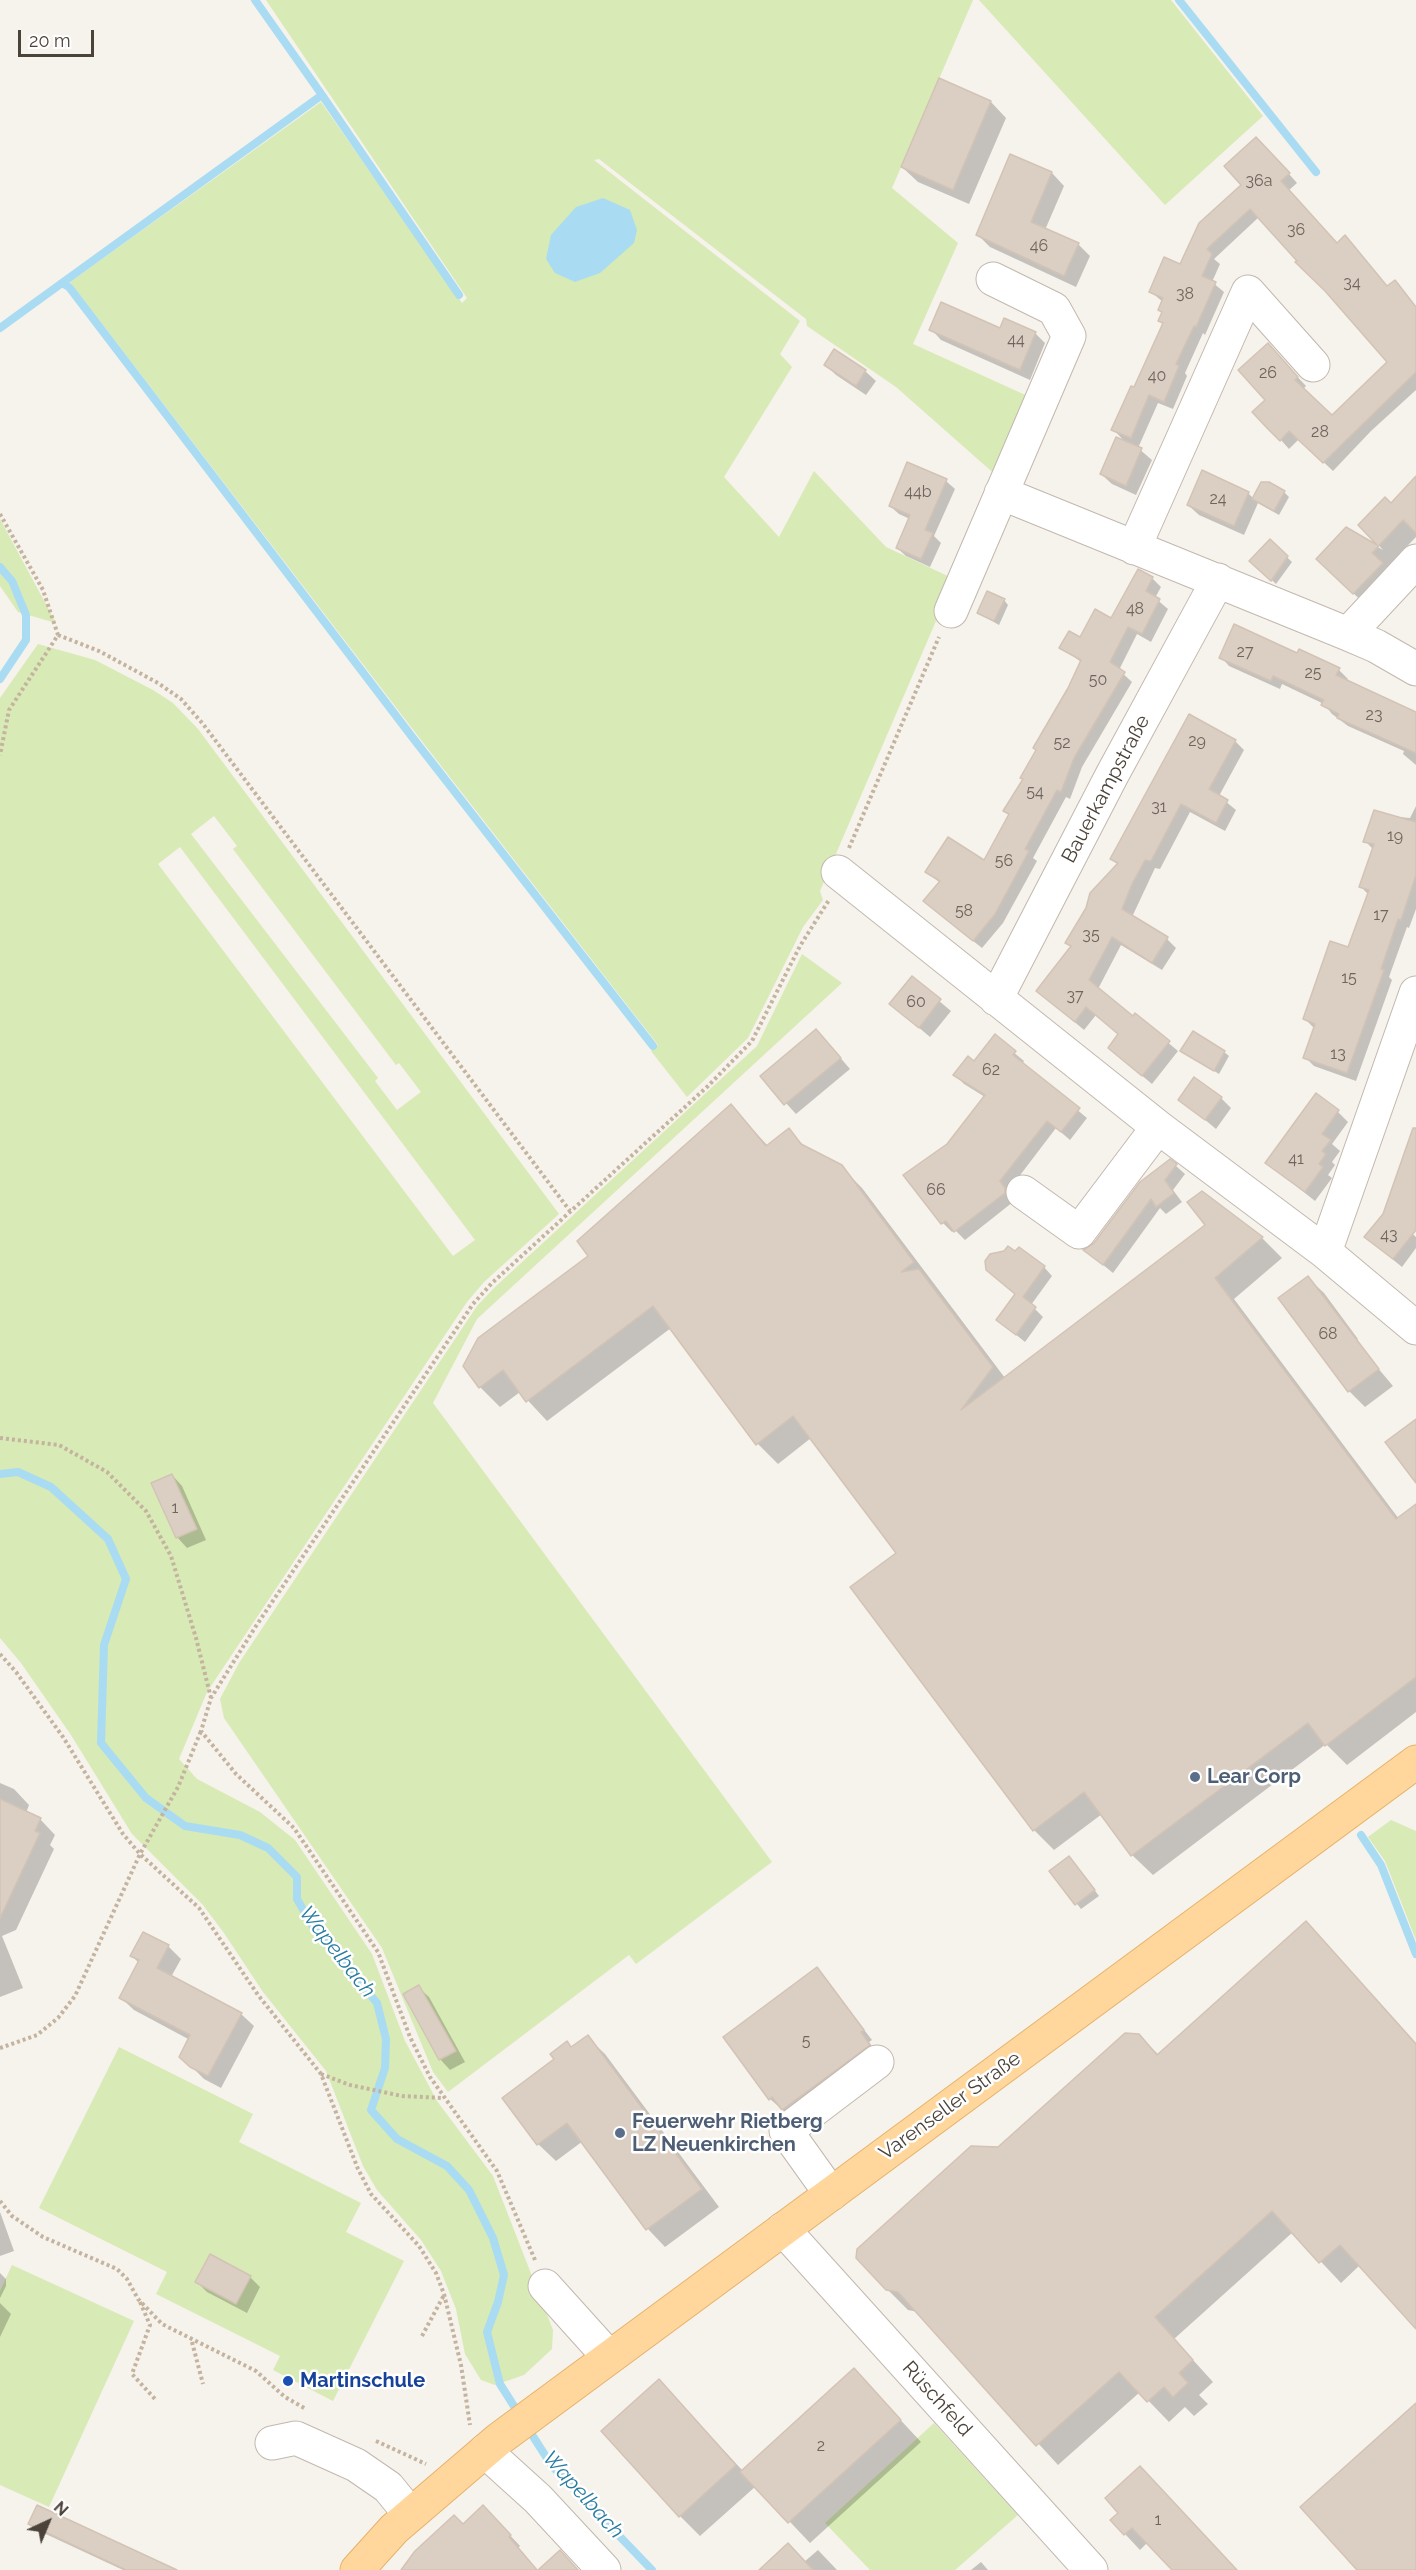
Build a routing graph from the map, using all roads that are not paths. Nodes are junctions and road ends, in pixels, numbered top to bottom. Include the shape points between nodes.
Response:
1 (993, 279) dead end
2 (1313, 365) dead end
3 (1001, 493) junction
4 (1134, 548) junction
5 (1416, 561) edge
6 (1218, 580) junction
7 (951, 611) road end
8 (1348, 634) junction
9 (1416, 669) edge
10 (838, 872) road end
11 (1416, 993) edge
12 (996, 999) junction
13 (1158, 1127) junction
14 (1023, 1191) dead end
15 (1325, 1252) junction
16 (1416, 1328) edge
17 (1416, 1762) edge
18 (877, 2062) dead end
19 (831, 2194) junction
20 (783, 2229) junction
21 (545, 2286) road end
22 (609, 2357) junction
23 (272, 2443) dead end
24 (492, 2445) junction
25 (410, 2514) junction
26 (357, 2570) edge
27 (603, 2570) edge
28 (1091, 2570) edge

1 - 3 street via 1054,309 1069,336
2 - 4 street via 1248,292
3 - 4 street
3 - 7 street
4 - 6 street
5 - 8 street
6 - 8 street
6 - 12 street, Bauerkampstraße
8 - 9 street
10 - 12 street
11 - 15 street
12 - 13 street
13 - 14 street via 1079,1232
13 - 15 street
15 - 16 street
17 - 19 main road, Varenseller Straße
18 - 19 street via 786,2131
19 - 20 main road, Varenseller Straße
20 - 22 main road, Varenseller Straße
20 - 28 street, Rüschfeld
21 - 22 street
22 - 24 main road, Varenseller Straße
23 - 25 street via 296,2438 356,2465 388,2487
24 - 25 main road, Varenseller Straße
24 - 27 street
25 - 26 main road, Varenseller Straße

